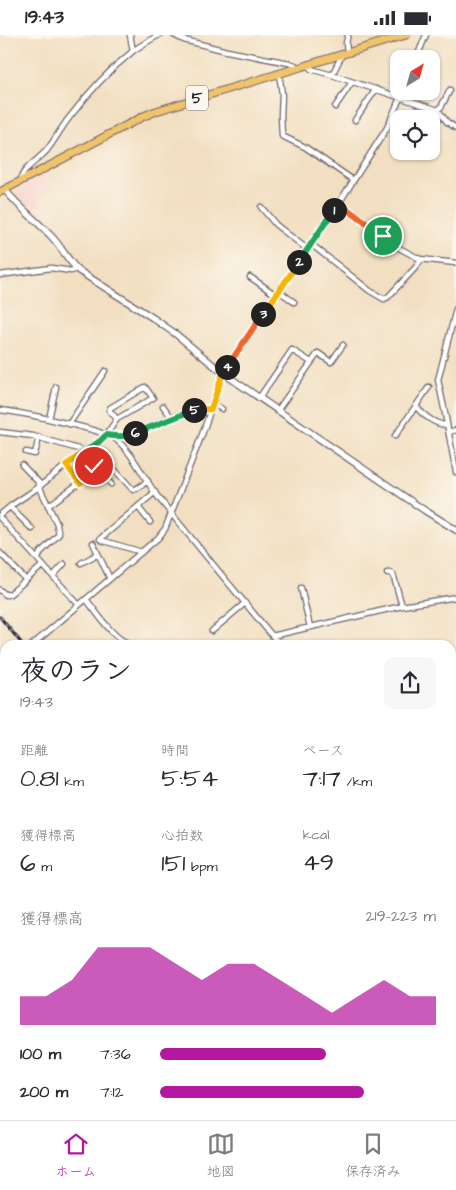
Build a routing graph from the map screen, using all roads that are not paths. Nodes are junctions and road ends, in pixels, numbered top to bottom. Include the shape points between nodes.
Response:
1 (130, 35) edge
2 (159, 35) edge
3 (174, 35) edge
4 (348, 35) edge
5 (406, 35) edge
6 (426, 35) edge
7 (420, 50) edge
8 (133, 51) junction
9 (345, 53) junction
10 (308, 64) junction
11 (297, 67) junction
12 (280, 73) junction
13 (332, 75) junction
14 (352, 82) junction
15 (376, 89) junction
16 (450, 90) dead end
17 (390, 93) edge
18 (400, 100) edge
19 (410, 100) edge
20 (335, 107) dead end
21 (438, 110) joint
22 (440, 113) edge
23 (355, 121) dead end
24 (456, 128) edge
25 (353, 180) junction
26 (21, 181) junction
27 (2, 189) edge
28 (339, 203) junction
29 (261, 207) dead end
30 (311, 244) junction
31 (307, 249) junction
32 (420, 259) junction
33 (456, 263) edge
34 (77, 269) junction
35 (0, 275) edge
36 (250, 277) dead end
37 (278, 293) junction
38 (294, 303) dead end
39 (456, 309) edge
40 (343, 345) dead end
41 (311, 362) junction
42 (106, 371) dead end
43 (223, 373) junction
44 (56, 387) dead end
45 (428, 387) dead end
46 (259, 398) junction
47 (163, 406) dead end
48 (416, 406) junction
49 (212, 407) junction
50 (222, 409) dead end
51 (0, 410) edge
52 (278, 411) junction
53 (172, 418) junction
54 (48, 419) junction
55 (117, 419) junction
56 (69, 424) junction
57 (447, 425) junction
58 (456, 430) edge
59 (0, 432) edge
60 (448, 432) junction
61 (106, 435) junction
62 (112, 436) junction
63 (395, 436) dead end
64 (39, 437) junction
65 (86, 451) junction
66 (26, 452) dead end
67 (455, 464) edge
68 (22, 465) dead end
69 (66, 465) junction
70 (115, 470) dead end
71 (456, 473) edge
72 (148, 481) junction
73 (80, 483) junction
74 (111, 484) dead end
75 (40, 486) junction
76 (155, 492) junction
77 (48, 506) junction
78 (10, 507) junction
79 (138, 507) junction
80 (171, 513) junction
81 (0, 516) edge
82 (150, 522) dead end
83 (32, 529) dead end
84 (456, 530) edge
85 (93, 543) dead end
86 (142, 552) junction
87 (0, 553) edge
88 (98, 554) junction
89 (38, 559) junction
90 (81, 563) dead end
91 (64, 564) dead end
92 (43, 565) junction
93 (387, 573) dead end
94 (53, 576) junction
95 (110, 579) junction
96 (26, 580) junction
97 (301, 588) dead end
98 (0, 590) edge
99 (456, 597) edge
100 (86, 599) junction
101 (245, 603) junction
102 (79, 605) junction
103 (402, 606) junction
104 (310, 627) junction
105 (212, 631) dead end
106 (272, 636) junction
107 (40, 640) edge
108 (121, 640) edge
109 (276, 640) edge

1 - 8 street
2 - 8 street
3 - 11 street
4 - 9 street
5 - 9 main road, 5
6 - 7 street
8 - 26 street via 91,90
9 - 10 main road, 5
9 - 13 street
10 - 11 main road, 5
10 - 13 street via 311,69
11 - 12 main road, 5
12 - 25 street via 282,136 305,147
12 - 26 main road, 5 via 156,111
13 - 14 street
14 - 15 street
14 - 20 street
15 - 17 street
15 - 23 street
16 - 21 street
18 - 25 street via 387,128
19 - 21 street
22 - 24 street
25 - 28 street
26 - 27 main road, 5
27 - 34 street via 50,235
28 - 30 street
28 - 32 street via 399,248
29 - 31 street via 276,225
30 - 31 street
30 - 32 street via 384,299 413,271
31 - 37 street
32 - 33 street
34 - 35 street via 51,267
34 - 43 street via 153,317
36 - 37 street
37 - 38 street
37 - 43 street
39 - 57 street via 438,380
40 - 41 street via 330,361 318,353
41 - 46 street via 292,349
41 - 52 street
42 - 56 street
43 - 46 street
43 - 49 street
44 - 54 street
45 - 48 street
46 - 52 street
47 - 53 street
48 - 57 street via 432,420
48 - 63 street
49 - 50 street
49 - 53 street
49 - 80 street
51 - 54 street
52 - 84 street
53 - 62 street via 127,436
54 - 56 street
55 - 55 street via 153,398 145,387 110,408
55 - 61 street
56 - 61 street
57 - 60 street
58 - 60 street
59 - 64 street
60 - 67 street
61 - 62 street
61 - 65 street
62 - 72 street via 129,452
64 - 65 street
64 - 66 street via 35,454
65 - 69 street
67 - 71 street
68 - 75 street
69 - 73 street
69 - 75 street
70 - 72 street via 133,490
72 - 76 street
73 - 74 street via 96,468
73 - 77 street
75 - 77 street
75 - 78 street
76 - 79 street
76 - 80 street
77 - 89 street via 59,534
78 - 81 street
78 - 83 street
79 - 82 street
79 - 86 street via 100,539
80 - 86 street via 165,529
80 - 101 street
81 - 89 street
85 - 88 street
86 - 95 street
87 - 96 street
88 - 90 street
88 - 95 street
89 - 92 street
91 - 94 street
92 - 94 street
92 - 96 street
93 - 103 street via 393,575
94 - 102 street
95 - 100 street
96 - 98 street via 7,595
97 - 104 street
99 - 103 street
100 - 102 street
100 - 108 street
101 - 105 street
101 - 106 street
102 - 107 street
103 - 104 street
104 - 106 street
106 - 109 street

